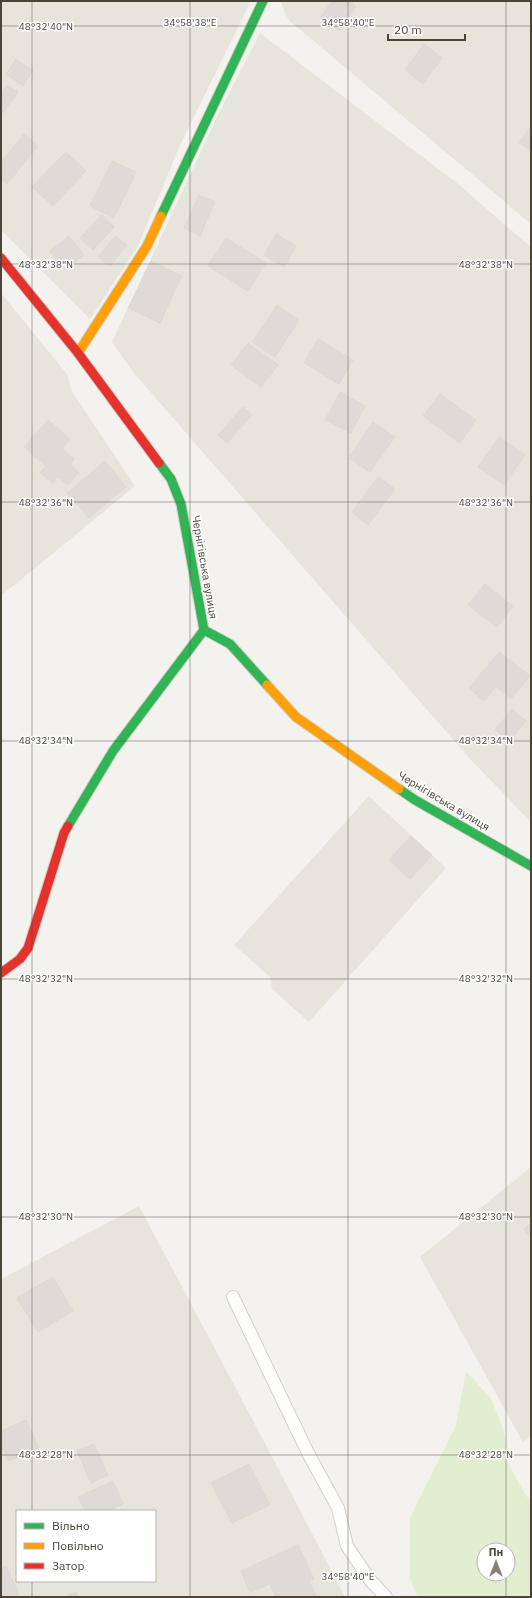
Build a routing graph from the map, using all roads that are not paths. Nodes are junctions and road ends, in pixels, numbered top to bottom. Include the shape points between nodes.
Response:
1 (263, 1) edge
2 (1, 258) edge
3 (78, 353) junction
4 (204, 630) junction
5 (531, 866) edge
6 (1, 973) edge
7 (233, 1297) dead end
8 (386, 1597) edge

1 - 3 street via 147,246
2 - 3 street, Чернігівська вулиця
3 - 4 street, Чернігівська вулиця via 171,480 181,504
4 - 5 street, Чернігівська вулиця via 230,644 296,717 415,800
4 - 6 street via 113,751 64,834 28,948 20,959
7 - 8 lane via 308,1453 338,1508 347,1546 370,1580

